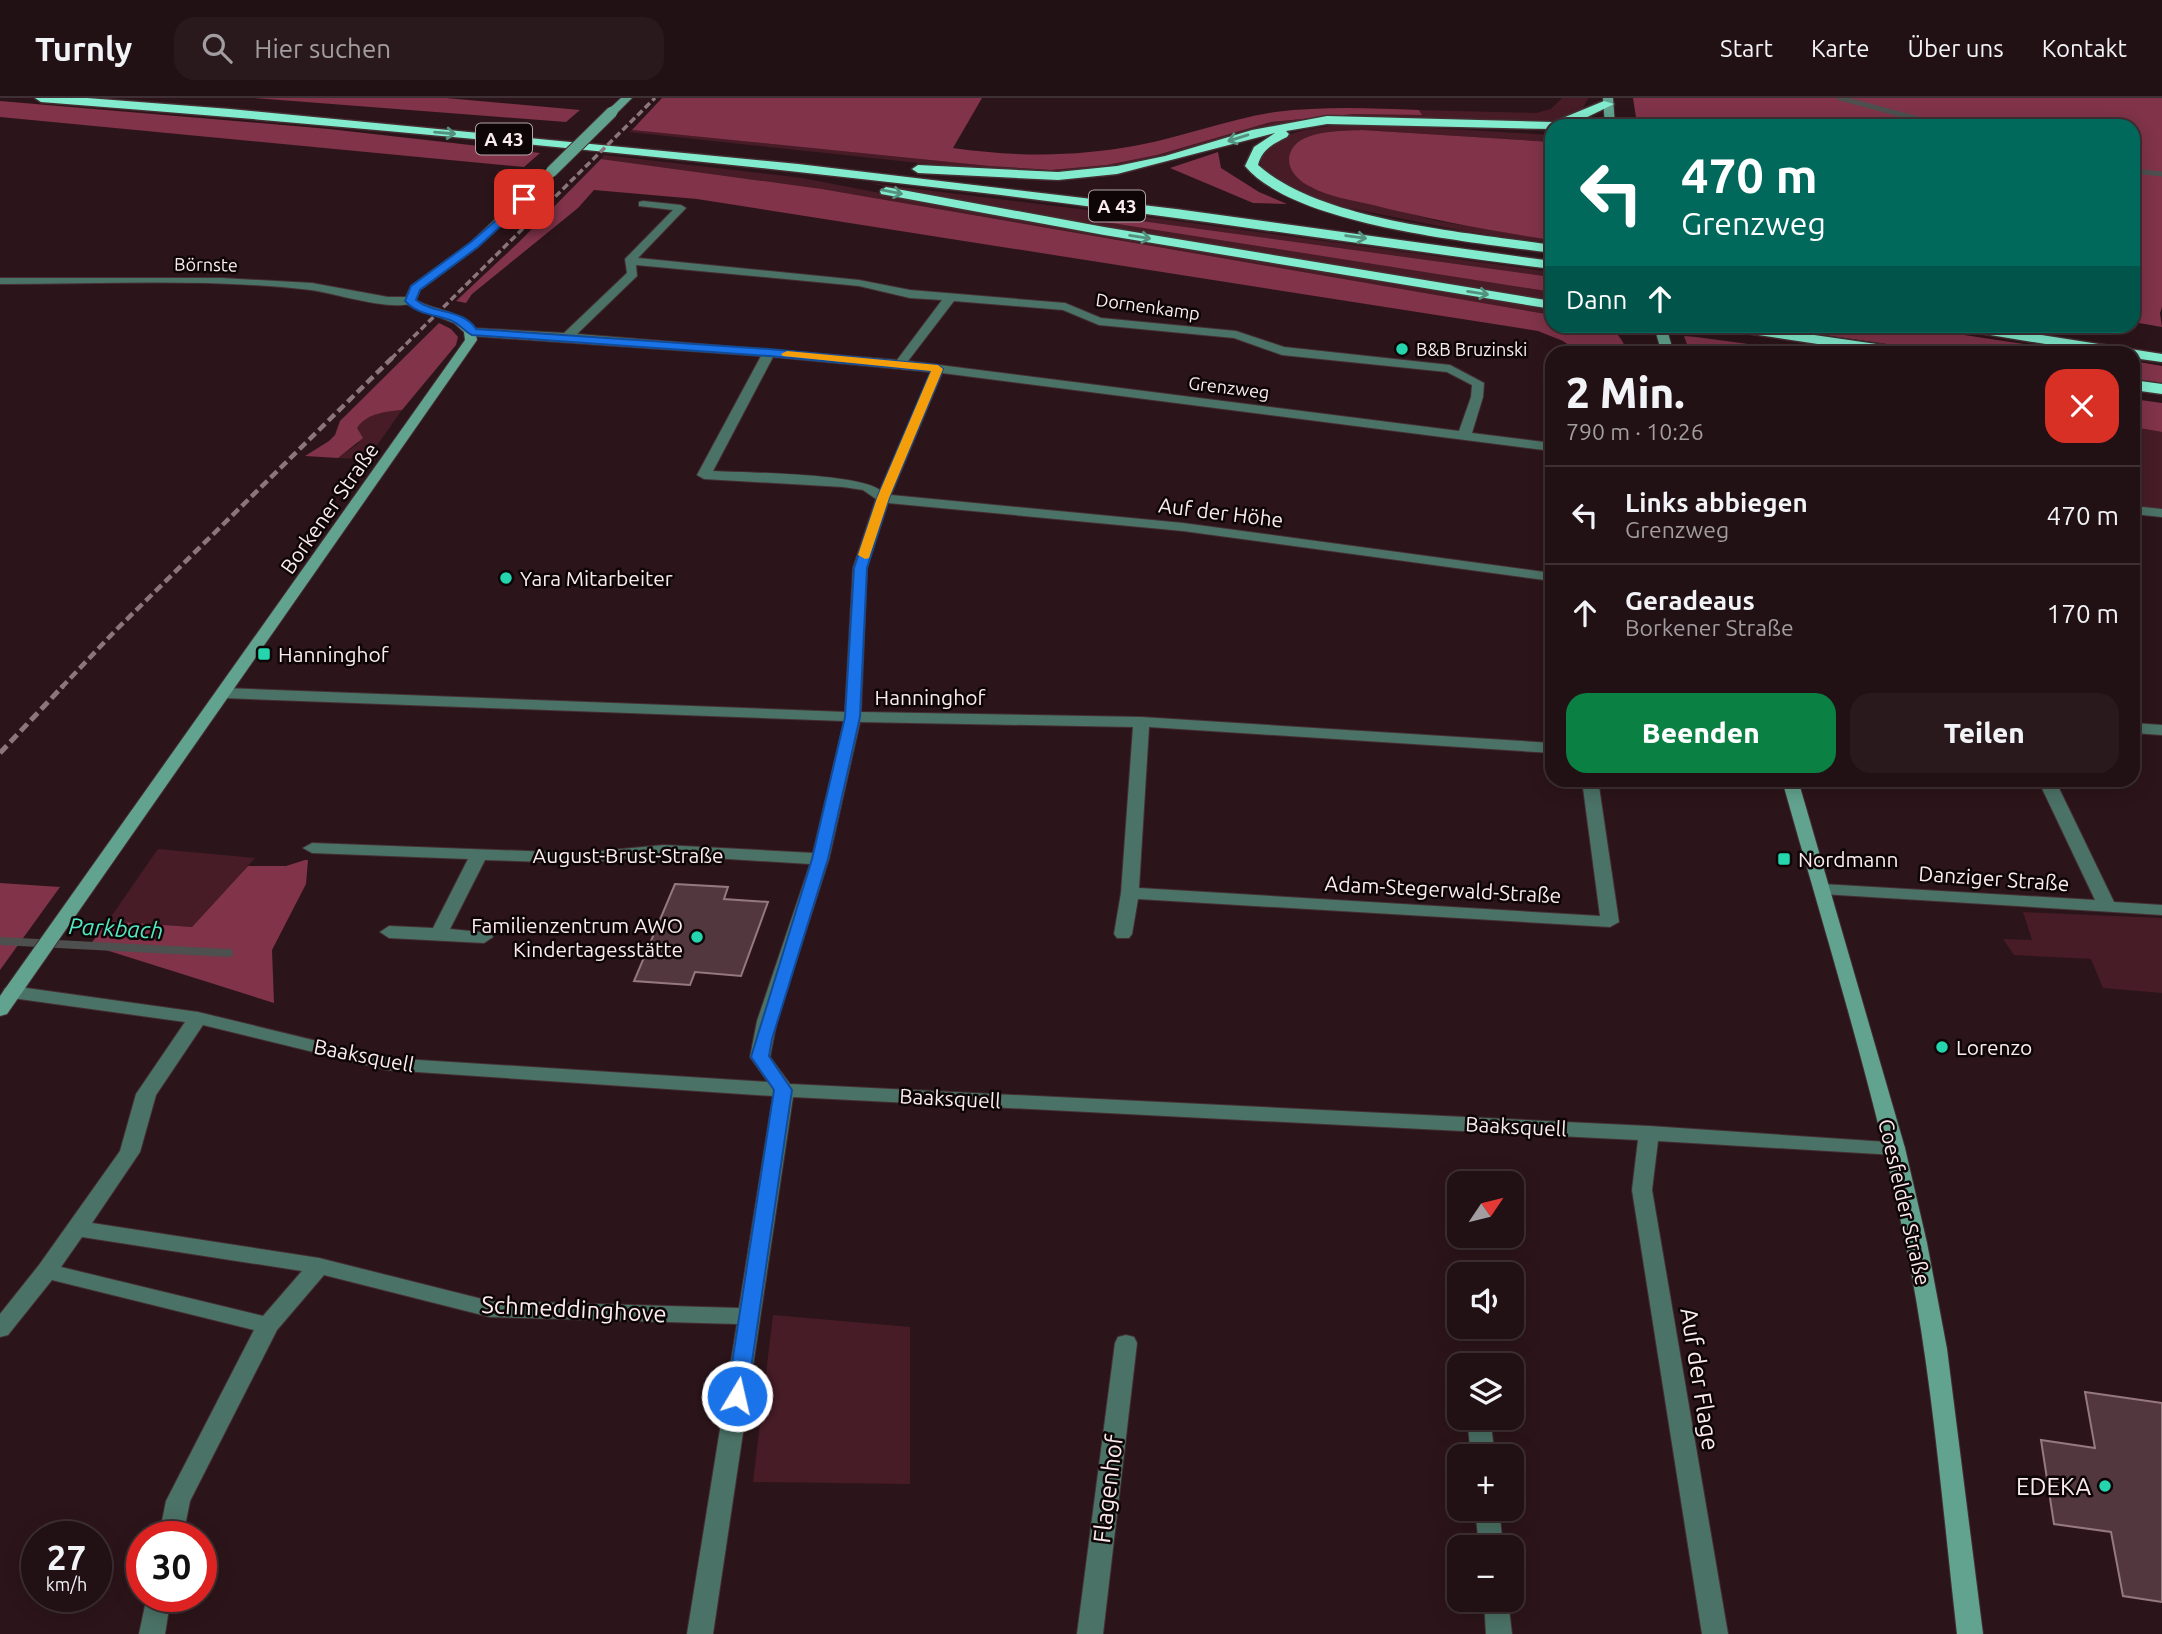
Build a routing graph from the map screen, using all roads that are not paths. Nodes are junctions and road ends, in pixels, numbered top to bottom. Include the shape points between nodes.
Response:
1 (41, 98) edge
2 (166, 98) edge
3 (627, 98) edge
4 (1608, 101) edge
5 (1576, 119) edge
6 (1609, 119) edge
7 (1545, 129) edge
8 (1545, 129) edge
9 (681, 156) junction
10 (868, 165) junction
11 (643, 204) dead end
12 (1545, 249) edge
13 (1545, 249) edge
14 (629, 261) junction
15 (1545, 264) edge
16 (0, 281) edge
17 (950, 298) junction
18 (410, 301) junction
19 (1545, 304) edge
20 (472, 332) junction
21 (1773, 333) edge
22 (2004, 333) edge
23 (2096, 333) edge
24 (567, 337) junction
25 (2162, 344) edge
26 (1863, 346) edge
27 (2086, 346) edge
28 (769, 352) junction
29 (2140, 355) edge
30 (2162, 358) edge
31 (900, 364) junction
32 (938, 369) junction
33 (2140, 386) edge
34 (2162, 389) edge
35 (1464, 437) junction
36 (1545, 446) edge
37 (883, 498) junction
38 (2140, 511) edge
39 (2162, 513) edge
40 (1545, 576) edge
41 (223, 692) junction
42 (853, 717) junction
43 (1141, 722) junction
44 (2140, 728) edge
45 (2162, 730) edge
46 (1545, 748) edge
47 (1591, 787) edge
48 (1792, 787) edge
49 (2049, 787) edge
50 (312, 848) dead end
51 (479, 855) junction
52 (820, 859) junction
53 (1822, 889) junction
54 (1130, 893) junction
55 (2108, 908) junction
56 (2162, 910) edge
57 (389, 932) dead end
58 (1122, 933) dead end
59 (439, 934) junction
60 (484, 937) dead end
61 (12, 992) junction
62 (0, 1010) edge
63 (198, 1018) junction
64 (783, 1090) junction
65 (1648, 1133) junction
66 (1895, 1149) junction
67 (75, 1228) junction
68 (319, 1266) junction
69 (47, 1271) junction
70 (749, 1316) junction
71 (268, 1325) junction
72 (0, 1329) edge
73 (1126, 1343) dead end
74 (174, 1521) edge
75 (156, 1612) edge
76 (1497, 1612) edge
77 (152, 1634) edge
78 (700, 1634) edge
79 (1090, 1634) edge
80 (1499, 1634) edge
81 (1715, 1634) edge
82 (1970, 1634) edge

1 -> 9 highway, A 43
2 - 10 highway, A 43 via 633,138
3 - 18 street, bridge via 474,245 415,288
4 - 5 highway
4 - 6 street
7 -> 10 highway via 1326,120 1252,134 1117,170 1058,176
8 - 13 highway via 1329,124 1292,131 1263,144 1253,155 1251,166 1269,184 1311,202
9 -> 15 highway, A 43 via 1119,206
9 -> 19 highway
10 - 12 highway, A 43
11 - 14 street via 681,208
14 - 17 street, Dornenkamp via 859,283
14 - 24 street via 633,274
16 - 18 street, Börnste via 222,281 312,287
17 - 31 street
17 - 35 street, Dornenkamp via 1065,307 1099,321 1236,335 1282,351 1450,369 1478,383
18 - 20 street via 420,309 454,318
20 - 24 street, Grenzweg
20 - 41 street, Borkener Straße via 465,351
21 - 26 highway
22 - 27 highway
23 - 25 highway
24 - 28 street, Grenzweg
28 - 31 street, Grenzweg
28 - 37 street via 704,475 843,483 867,487
29 - 30 highway
31 - 32 street, Grenzweg
32 - 35 street, Grenzweg
32 - 37 street
33 - 34 highway
35 - 36 street, Grenzweg
37 - 40 street, Auf der Höhe via 1184,527
37 - 42 street via 860,568
38 - 39 street
41 - 42 street, Hanninghof
41 - 61 street, Borkener Straße
42 - 43 street, Hanninghof
42 - 52 street
43 - 46 street, Hanninghof
43 - 54 street
44 - 45 street
47 - 54 street, Adam-Stegerwald-Straße via 1610,922
48 - 53 street, Coesfelder Straße
49 - 55 street
50 - 51 street, August-Brust-Straße
51 - 52 street, August-Brust-Straße via 579,858 664,850
51 - 59 street
52 - 64 street via 767,1021 760,1057
53 - 55 street, Danziger Straße
53 - 66 street, Coesfelder Straße
54 - 58 street
55 - 56 street, Danziger Straße
57 - 59 street
59 - 60 street
61 - 62 street, Borkener Straße
61 - 63 street, Baaksquell
63 - 64 street, Baaksquell via 387,1064
63 - 67 street via 146,1094 130,1152
64 - 65 street, Baaksquell
64 - 70 street
65 - 66 street, Baaksquell
65 - 81 street, Auf der Flage via 1642,1191
66 - 82 street, Coesfelder Straße via 1936,1349
67 - 68 street, Schmeddinghove
67 - 69 street
68 - 70 street, Schmeddinghove via 490,1309
68 - 71 street
69 - 71 street
69 - 72 street
70 - 78 street
71 - 74 street via 178,1501
73 - 79 street, Flagenhof
75 - 77 street
76 - 80 street

